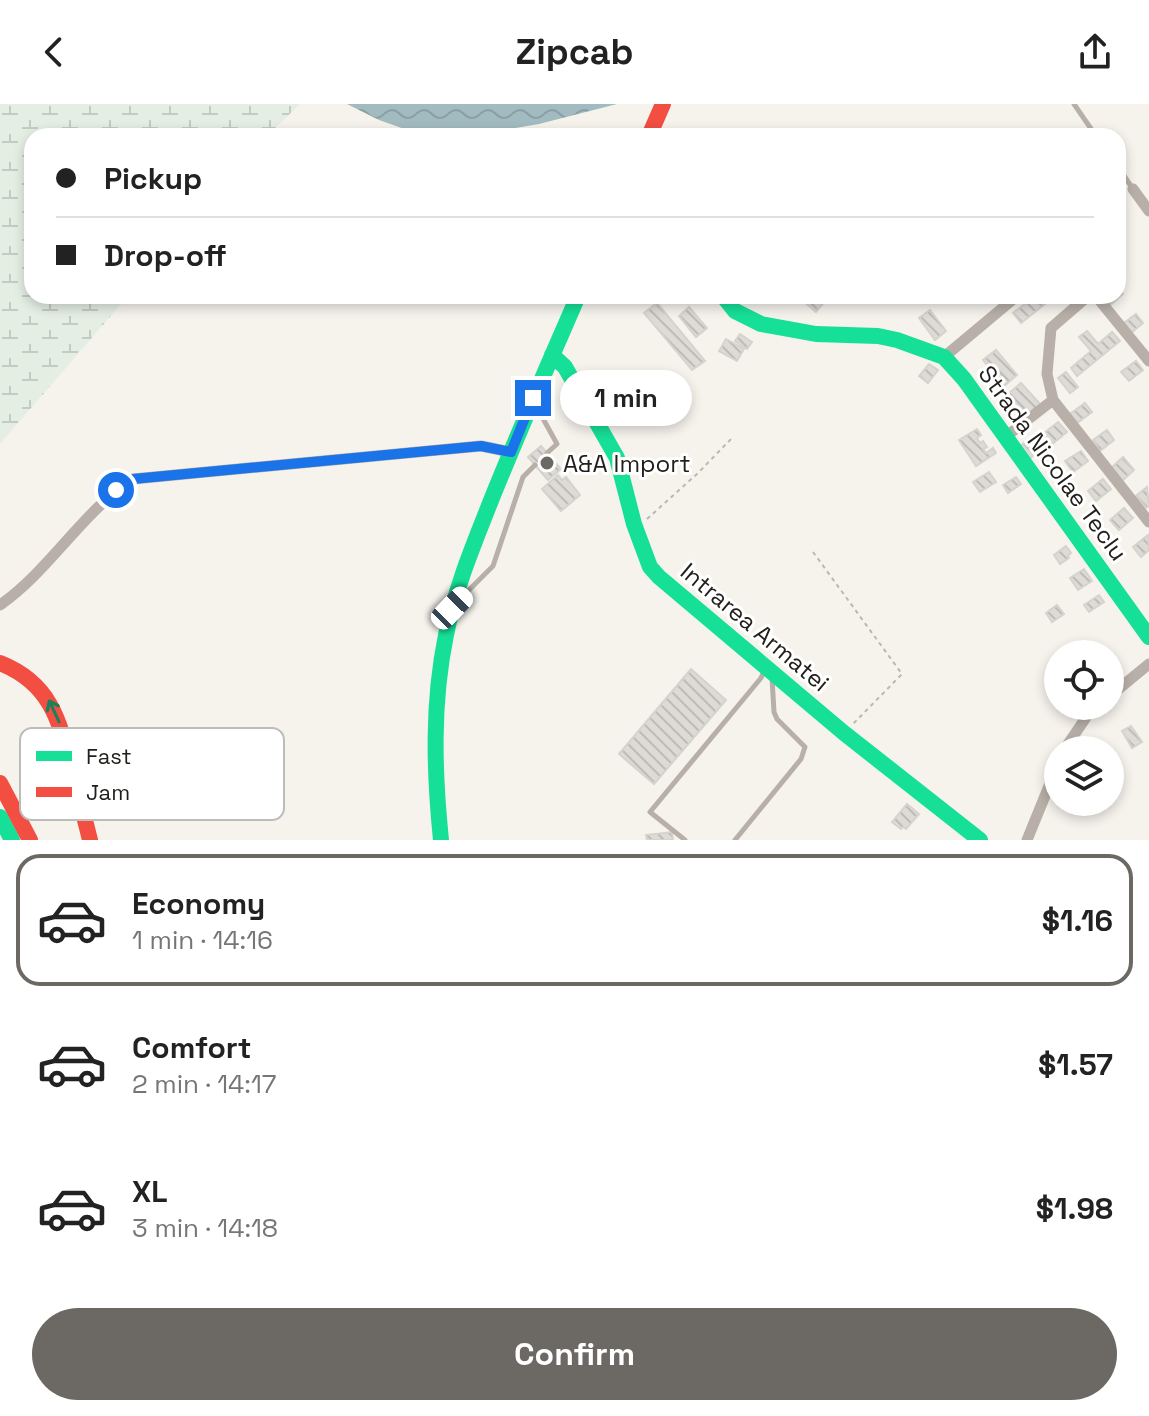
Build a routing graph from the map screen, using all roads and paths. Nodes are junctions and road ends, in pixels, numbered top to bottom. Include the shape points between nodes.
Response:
1 (1074, 104) edge
2 (1090, 128) edge
3 (1126, 179) edge
4 (1133, 189) joint
5 (1149, 211) edge
6 (574, 304) edge
7 (729, 304) edge
8 (1007, 304) edge
9 (1079, 304) edge
10 (1103, 304) edge
11 (552, 355) junction
12 (944, 357) junction
13 (1149, 361) edge
14 (533, 398) junction
15 (1053, 400) junction
16 (733, 437) dead end
17 (1004, 438) junction
18 (511, 452) junction
19 (547, 453) dead end
20 (535, 465) dead end
21 (1149, 522) edge
22 (634, 524) junction
23 (813, 552) dead end
24 (0, 605) edge
25 (452, 608) junction
26 (1149, 637) edge
27 (0, 663) edge
28 (1149, 664) edge
29 (768, 670) junction
30 (1124, 685) edge
31 (60, 728) edge
32 (844, 733) junction
33 (0, 783) edge
34 (1044, 798) edge
35 (0, 817) edge
36 (85, 820) edge
37 (12, 840) edge
38 (30, 840) edge
39 (90, 840) edge
40 (441, 840) edge
41 (685, 840) edge
42 (735, 840) edge
43 (980, 840) edge
44 (1027, 840) edge

1 - 2 lane
3 - 4 lane
4 - 5 street
6 - 11 main road
7 - 12 main road via 761,324 816,334 888,337
8 - 12 street
9 - 15 street via 1051,328 1047,374
10 - 13 street
11 - 14 main road
11 - 22 main road, Intrarea Armatei via 565,367 617,458
12 - 17 main road, Strada Nicolae Teclu
14 - 18 main road
14 - 19 lane via 557,444
15 - 17 street
15 - 21 street
16 - 22 path via 648,519
17 - 26 main road, Strada Nicolae Teclu
18 - 24 street via 481,446 133,479
18 - 25 main road
20 - 25 lane via 523,477 493,566
22 - 29 main road, Intrarea Armatei via 659,577
23 - 32 path via 902,674
25 - 40 main road via 435,729
31 -> 27 main road via 40,687
28 - 30 street
29 - 32 main road, Intrarea Armatei
29 - 41 lane via 650,812
29 - 42 lane via 777,719 805,747 801,759
32 - 43 main road, Intrarea Armatei
33 - 38 main road
34 - 44 street
35 - 37 main road
39 -> 36 main road

